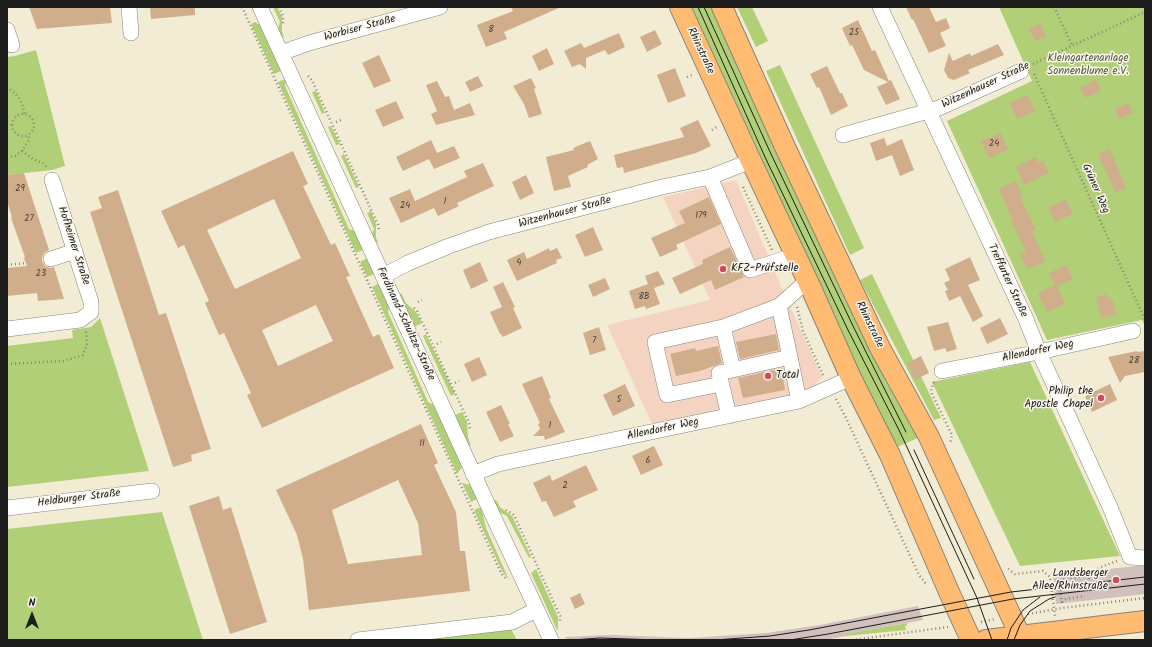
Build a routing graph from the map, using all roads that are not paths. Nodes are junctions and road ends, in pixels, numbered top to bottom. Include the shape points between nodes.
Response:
1 (129, 7) edge
2 (260, 7) edge
3 (440, 7) edge
4 (680, 7) edge
5 (722, 7) edge
6 (880, 7) edge
7 (7, 30) edge
8 (131, 33) dead end
9 (12, 45) dead end
10 (281, 53) junction
11 (1025, 68) road end
12 (928, 110) junction
13 (843, 135) dead end
14 (751, 162) junction
15 (710, 177) junction
16 (52, 180) road end
17 (75, 251) junction
18 (796, 255) junction
19 (51, 259) dead end
20 (383, 276) junction
21 (808, 280) junction
22 (778, 306) junction
23 (723, 327) junction
24 (7, 329) edge
25 (1133, 331) dead end
26 (1039, 352) junction
27 (790, 358) junction
28 (733, 370) junction
29 (942, 371) road end
30 (851, 378) junction
31 (721, 384) junction
32 (799, 401) junction
33 (728, 416) junction
34 (473, 474) junction
35 (152, 491) dead end
36 (7, 508) edge
37 (1145, 558) edge
38 (536, 610) junction
39 (1145, 621) edge
40 (1021, 638) edge
41 (358, 640) edge
42 (551, 640) edge
43 (971, 640) edge
44 (986, 640) edge

1 - 8 street
2 - 10 street, Ferdinand-Schultze-Straße
3 - 10 street, Worbiser Straße
4 - 14 main road, Rhinstraße
5 - 40 main road, Rhinstraße via 880,348 929,437
6 - 12 street, Treffurter Straße
7 - 9 street
10 - 20 street, Ferdinand-Schultze-Straße
11 - 12 street, Witzenhauser Straße via 939,108
12 - 13 street, Witzenhauser Straße
12 - 26 street, Treffurter Straße
14 - 15 street, Witzenhauser Straße
14 - 18 main road, Rhinstraße
15 - 18 street via 750,270
15 - 20 street, Witzenhauser Straße via 489,232 408,263
16 - 17 street, Hofheimer Straße
17 - 19 street
17 - 24 street, Hofheimer Straße via 91,302 86,316
18 - 21 main road, Rhinstraße
20 - 34 street, Ferdinand-Schultze-Straße
21 - 22 street
21 - 30 main road, Rhinstraße
22 - 23 street
22 - 27 street
23 - 28 street
23 - 31 street via 655,342 667,395
25 - 26 street, Allendorfer Weg
26 - 29 street, Allendorfer Weg
26 - 37 street, Treffurter Straße via 1110,507 1130,557
27 - 28 street
27 - 32 street
28 - 31 street via 719,373
30 - 32 street, Allendorfer Weg
30 - 43 main road, Rhinstraße via 890,455
31 - 33 street
32 - 33 street, Allendorfer Weg
33 - 34 street, Allendorfer Weg via 498,464
34 - 38 street, Ferdinand-Schultze-Straße
35 - 36 street, Heldburger Straße
38 - 41 street via 512,622
38 - 42 street, Ferdinand-Schultze-Straße
39 - 40 main road
40 - 44 main road

